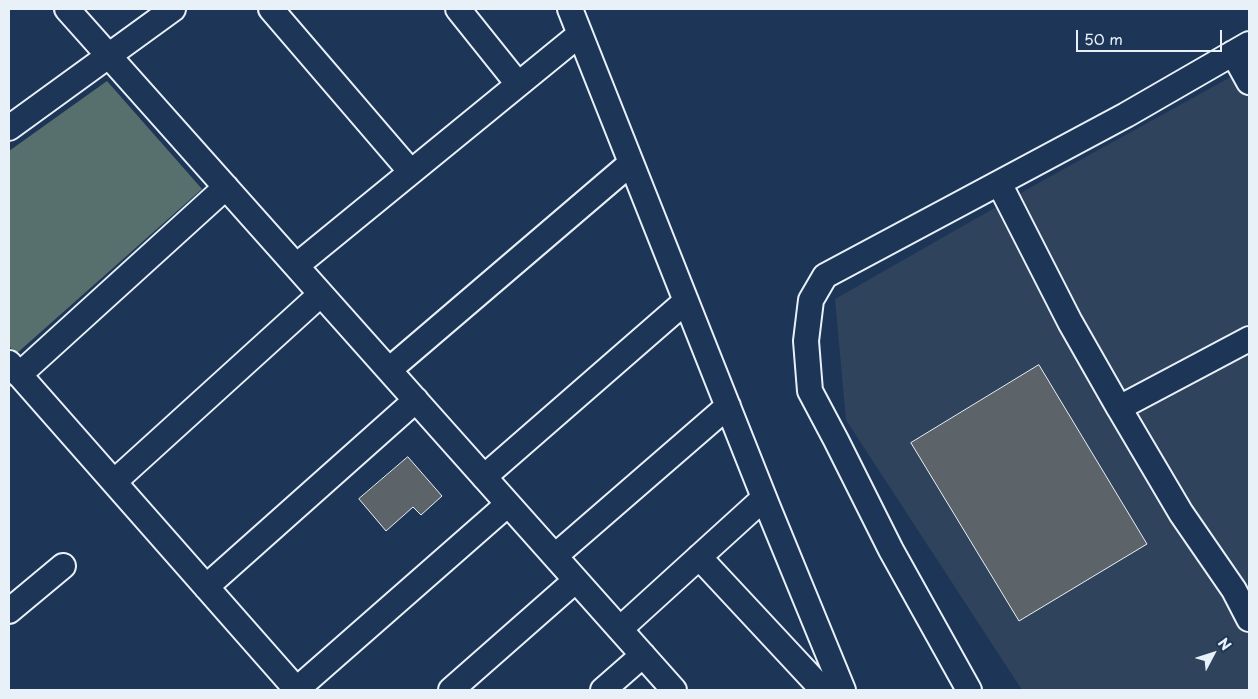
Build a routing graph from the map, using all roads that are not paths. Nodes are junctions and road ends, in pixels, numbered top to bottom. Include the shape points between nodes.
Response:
1 (67, 9) edge
2 (173, 9) edge
3 (271, 9) edge
4 (458, 9) edge
5 (570, 9) edge
6 (580, 34) junction
7 (1241, 49) edge
8 (109, 56) junction
9 (1249, 82) edge
10 (518, 84) junction
11 (9, 128) edge
12 (631, 163) junction
13 (411, 172) junction
14 (998, 183) junction
15 (226, 187) junction
16 (296, 266) junction
17 (321, 294) junction
18 (686, 301) junction
19 (1249, 339) edge
20 (14, 369) edge
21 (389, 370) junction
22 (416, 400) junction
23 (728, 406) junction
24 (1119, 408) junction
25 (484, 477) junction
26 (114, 482) junction
27 (764, 498) junction
28 (508, 504) junction
29 (555, 556) junction
30 (699, 557) junction
31 (63, 566) dead end
32 (576, 580) junction
33 (206, 587) junction
34 (9, 611) edge
35 (1249, 619) edge
36 (620, 629) junction
37 (643, 655) junction
38 (297, 690) edge
39 (451, 690) edge
40 (603, 690) edge
41 (674, 690) edge
42 (822, 690) edge
43 (843, 690) edge
44 (969, 690) edge

1 - 8 street
2 - 8 street
3 - 13 street
4 - 10 street
5 - 6 street
6 - 10 street
6 - 12 street
7 - 9 street
7 - 14 street
8 - 11 street
8 - 15 street
10 - 13 street
12 - 18 street
12 - 21 street
13 - 16 street
14 - 24 street
14 - 44 street via 826,276 811,300 806,341 810,391 891,550
15 - 16 street
15 - 20 street
16 - 17 street
17 - 21 street
17 - 26 street
18 - 23 street
18 - 25 street
19 - 24 street
20 - 26 street
21 - 22 street
22 - 25 street
22 - 33 street
23 - 27 street
23 - 29 street
24 - 35 street
25 - 28 street
26 - 33 street
27 - 30 street
27 - 43 street
28 - 29 street
28 - 38 street
29 - 32 street
30 - 36 street
30 - 42 street
31 - 34 street
32 - 36 street
32 - 39 street
33 - 38 street
36 - 37 street
37 - 40 street
37 - 41 street

